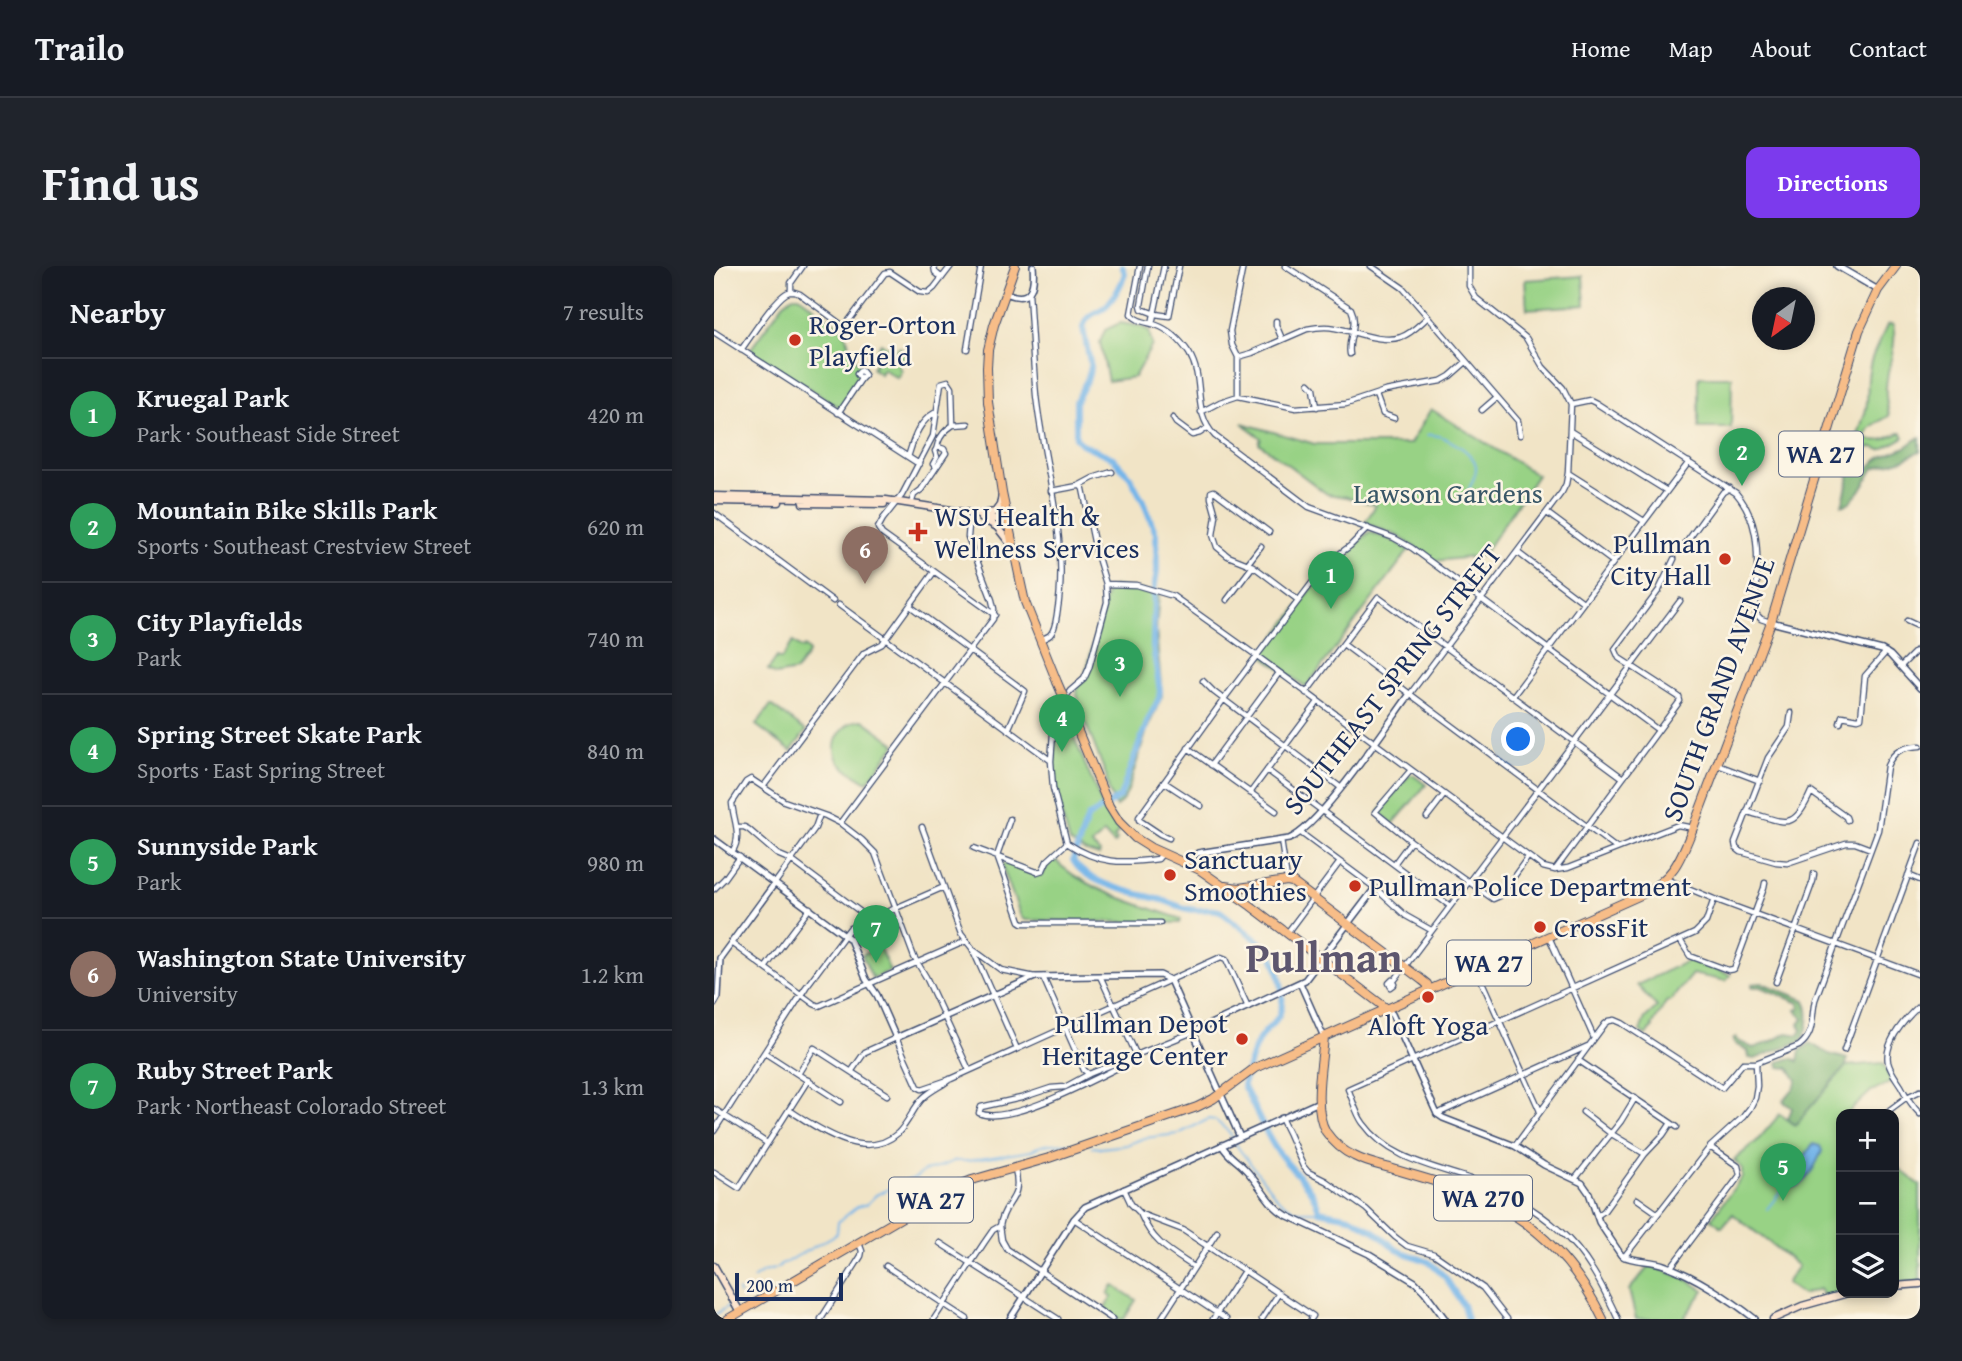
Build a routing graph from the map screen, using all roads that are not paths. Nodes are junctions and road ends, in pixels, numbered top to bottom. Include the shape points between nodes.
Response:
1 (803, 266) edge
2 (934, 266) edge
3 (951, 266) edge
4 (981, 266) edge
5 (1015, 266) edge
6 (1033, 266) edge
7 (1140, 266) edge
8 (1148, 266) edge
9 (1164, 266) edge
10 (1179, 266) edge
11 (1243, 266) edge
12 (1285, 266) edge
13 (1371, 266) edge
14 (1469, 266) edge
15 (1838, 266) edge
16 (1896, 266) edge
17 (942, 278) junction
18 (1878, 290) junction
19 (791, 292) junction
20 (1029, 292) junction
21 (1006, 293) junction
22 (1155, 314) junction
23 (1428, 317) junction
24 (1276, 321) dead end
25 (1152, 324) junction
26 (714, 332) edge
27 (1352, 332) junction
28 (1282, 339) junction
29 (967, 349) dead end
30 (741, 350) junction
31 (1350, 354) dead end
32 (1237, 357) junction
33 (1466, 362) junction
34 (861, 379) dead end
35 (1310, 383) dead end
36 (1376, 395) junction
37 (1238, 396) junction
38 (1497, 397) junction
39 (1571, 404) junction
40 (1317, 407) junction
41 (1482, 410) dead end
42 (838, 412) junction
43 (936, 412) junction
44 (1201, 412) junction
45 (930, 415) junction
46 (1173, 418) dead end
47 (1394, 418) dead end
48 (936, 419) junction
49 (968, 424) dead end
50 (953, 425) junction
51 (1207, 428) junction
52 (1570, 431) junction
53 (1520, 435) dead end
54 (939, 447) junction
55 (908, 457) junction
56 (1689, 462) junction
57 (919, 464) junction
58 (936, 466) junction
59 (1112, 472) dead end
60 (1568, 473) junction
61 (1078, 486) junction
62 (1730, 488) junction
63 (1051, 491) junction
64 (1667, 491) junction
65 (1002, 494) junction
66 (714, 499) edge
67 (896, 502) junction
68 (911, 504) junction
69 (714, 513) edge
70 (1547, 513) junction
71 (973, 514) junction
72 (1007, 520) junction
73 (1644, 521) junction
74 (1368, 528) junction
75 (1269, 532) dead end
76 (1261, 546) dead end
77 (1683, 547) dead end
78 (1014, 549) junction
79 (1517, 552) junction
80 (1674, 559) dead end
81 (1614, 562) junction
82 (1250, 565) junction
83 (934, 572) junction
84 (1106, 584) junction
85 (1481, 599) junction
86 (1227, 600) dead end
87 (1298, 600) junction
88 (833, 601) dead end
89 (1680, 601) dead end
90 (1583, 602) junction
91 (839, 605) dead end
92 (910, 606) junction
93 (995, 615) junction
94 (1907, 621) dead end
95 (1771, 622) junction
96 (1920, 627) edge
97 (886, 640) junction
98 (1040, 640) junction
99 (1343, 644) junction
100 (1446, 646) junction
101 (1920, 647) edge
102 (1549, 649) junction
103 (971, 650) junction
104 (1886, 652) junction
105 (1257, 656) junction
106 (1630, 666) junction
107 (1901, 666) junction
108 (1279, 673) junction
109 (1203, 681) dead end
110 (946, 684) junction
111 (1920, 688) edge
112 (1306, 693) junction
113 (1410, 694) junction
114 (1609, 694) junction
115 (1513, 696) junction
116 (1224, 699) junction
117 (1318, 702) junction
118 (1063, 707) junction
119 (1791, 713) dead end
120 (1247, 716) junction
121 (1840, 723) dead end
122 (1009, 730) junction
123 (1658, 730) junction
124 (1574, 741) junction
125 (1374, 743) junction
126 (1286, 746) junction
127 (1920, 747) edge
128 (1188, 748) junction
129 (1051, 761) junction
130 (1211, 765) junction
131 (1718, 765) junction
132 (1267, 770) junction
133 (1411, 770) junction
134 (1623, 778) junction
135 (1760, 781) junction
136 (1164, 782) junction
137 (1340, 787) junction
138 (763, 788) junction
139 (1538, 789) junction
140 (1250, 793) junction
141 (1444, 795) junction
142 (1201, 806) dead end
143 (1322, 810) junction
144 (1276, 811) dead end
145 (1748, 812) junction
146 (820, 814) junction
147 (1427, 817) dead end
148 (1010, 819) dead end
149 (1847, 820) dead end
150 (840, 823) junction
151 (1587, 825) junction
152 (737, 827) junction
153 (922, 827) dead end
154 (1693, 828) junction
155 (1301, 833) junction
156 (1502, 837) junction
157 (1169, 838) dead end
158 (714, 839) edge
159 (1281, 840) junction
160 (1411, 841) junction
161 (1067, 843) junction
162 (1920, 843) edge
163 (974, 848) dead end
164 (1617, 849) junction
165 (1871, 849) junction
166 (732, 852) junction
167 (1163, 853) junction
168 (1194, 854) junction
169 (997, 856) junction
170 (740, 857) junction
171 (1528, 857) junction
172 (791, 860) junction
173 (1185, 862) junction
174 (1340, 862) junction
175 (1394, 864) junction
176 (1200, 870) junction
177 (1555, 870) junction
178 (1814, 874) dead end
179 (1907, 875) junction
180 (1666, 879) junction
181 (1920, 880) edge
182 (1287, 881) junction
183 (1467, 881) junction
184 (775, 883) junction
185 (1765, 883) dead end
186 (1219, 884) junction
187 (944, 887) junction
188 (1239, 888) junction
189 (1375, 888) junction
190 (714, 889) edge
191 (1314, 898) junction
192 (1714, 899) junction
193 (1243, 901) junction
194 (1450, 906) junction
195 (810, 908) junction
196 (895, 908) junction
197 (1755, 914) junction
198 (870, 919) junction
199 (1160, 923) dead end
200 (1348, 924) junction
201 (1795, 929) junction
202 (1431, 930) junction
203 (1287, 933) junction
204 (845, 935) junction
205 (1549, 936) junction
206 (1680, 940) junction
207 (966, 941) junction
208 (731, 943) junction
209 (1836, 944) junction
210 (972, 948) junction
211 (1322, 959) junction
212 (1877, 959) junction
213 (988, 962) junction
214 (917, 963) junction
215 (1404, 967) junction
216 (765, 968) junction
217 (981, 968) junction
218 (1478, 973) dead end
219 (1100, 975) junction
220 (1920, 975) edge
221 (1042, 976) junction
222 (1035, 977) junction
223 (1170, 980) junction
224 (1394, 981) dead end
225 (1776, 982) dead end
226 (869, 983) junction
227 (1300, 983) junction
228 (1358, 987) junction
229 (1572, 989) junction
230 (1429, 990) junction
231 (801, 995) junction
232 (992, 995) junction
233 (714, 1004) edge
234 (1920, 1005) edge
235 (1114, 1006) junction
236 (1248, 1007) junction
237 (1386, 1008) junction
238 (945, 1017) junction
239 (1360, 1020) junction
240 (1499, 1021) junction
241 (1065, 1027) junction
242 (1193, 1032) junction
243 (1324, 1037) junction
244 (895, 1038) junction
245 (1594, 1038) junction
246 (1589, 1045) junction
247 (1017, 1049) junction
248 (1844, 1050) dead end
249 (765, 1053) junction
250 (1137, 1056) junction
251 (1412, 1060) junction
252 (1578, 1060) junction
253 (1756, 1063) junction
254 (969, 1070) junction
255 (851, 1072) junction
256 (798, 1074) junction
257 (1088, 1074) junction
258 (1523, 1075) junction
259 (951, 1079) junction
260 (808, 1080) junction
261 (1920, 1091) edge
262 (1221, 1093) junction
263 (887, 1095) dead end
264 (1907, 1097) junction
265 (1635, 1098) junction
266 (841, 1102) dead end
267 (1319, 1102) junction
268 (714, 1109) edge
269 (1891, 1109) edge
270 (789, 1110) junction
271 (1540, 1111) junction
272 (1583, 1112) dead end
273 (1437, 1114) junction
274 (1920, 1114) edge
275 (724, 1115) junction
276 (1281, 1118) junction
277 (1671, 1123) junction
278 (1677, 1127) dead end
279 (714, 1131) edge
280 (1610, 1133) junction
281 (1236, 1139) junction
282 (767, 1143) junction
283 (1222, 1145) junction
284 (1515, 1146) junction
285 (1710, 1147) junction
286 (1645, 1154) junction
287 (1015, 1169) junction
288 (1438, 1170) junction
289 (714, 1172) edge
290 (1575, 1179) junction
291 (1435, 1182) junction
292 (1124, 1189) junction
293 (1637, 1199) dead end
294 (1657, 1213) junction
295 (1141, 1214) junction
296 (1596, 1216) junction
297 (1074, 1219) junction
298 (1000, 1226) junction
299 (1217, 1232) dead end
300 (859, 1243) junction
301 (940, 1243) dead end
302 (1208, 1247) junction
303 (1624, 1257) junction
304 (971, 1263) junction
305 (714, 1266) edge
306 (886, 1266) dead end
307 (1671, 1267) junction
308 (1194, 1268) junction
309 (1244, 1271) junction
310 (1040, 1272) junction
311 (1920, 1284) edge
312 (1899, 1286) edge
313 (1181, 1288) junction
314 (1279, 1293) junction
315 (1836, 1296) edge
316 (1024, 1297) junction
317 (944, 1304) junction
318 (1217, 1313) junction
319 (742, 1315) edge
320 (1312, 1317) edge
321 (728, 1319) edge
322 (821, 1319) edge
323 (934, 1319) edge
324 (967, 1319) edge
325 (1010, 1319) edge
326 (1058, 1319) edge
327 (1112, 1319) edge
328 (1161, 1319) edge
329 (1213, 1319) edge
330 (1226, 1319) edge
331 (1262, 1319) edge
332 (1446, 1319) edge
333 (1507, 1319) edge
334 (1603, 1319) edge
335 (1618, 1319) edge
336 (1755, 1319) edge
337 (1773, 1319) edge

1 - 19 street via 791,283
2 - 17 street
3 - 17 street
4 - 29 street
5 - 21 main road
6 - 20 street via 1034,286
7 - 25 street via 1131,314
8 - 22 street via 1140,304
9 - 22 street
10 - 22 street via 1169,316
11 - 32 street via 1230,331
12 - 27 street via 1351,309 1355,320
13 - 23 street via 1403,288
14 - 39 street via 1469,286 1476,298 1526,338
15 - 18 street
16 - 18 main road, SOUTH GRAND AVENUE / WA 27
17 - 19 street via 925,293 885,273 842,325
18 - 95 main road, SOUTH GRAND AVENUE / WA 27 via 1848,363
19 - 30 street via 778,300
20 - 21 street via 1019,297
20 - 63 street
21 - 65 main road via 987,368
22 - 25 street
23 - 27 street via 1400,338
23 - 33 street
24 - 28 street
25 - 44 street via 1174,336 1193,361
26 - 30 street
27 - 28 street via 1315,328
27 - 31 street
28 - 32 street
30 - 42 street
32 - 37 street
33 - 36 street via 1441,381
33 - 38 street
34 - 42 street
35 - 40 street
36 - 40 street
36 - 47 street via 1383,414
37 - 40 street via 1296,408
37 - 44 street
38 - 41 street
38 - 53 street via 1518,421
39 - 52 street, SOUTHEAST SPRING STREET
39 - 56 street via 1590,400
42 - 55 street
43 - 45 street
43 - 48 street
43 - 50 street via 939,385 948,381
44 - 51 street
45 - 48 street
45 - 55 street via 918,427
46 - 51 street via 1192,435
48 - 57 street
49 - 50 street
50 - 54 street
51 - 74 street via 1309,507
52 - 60 street, SOUTHEAST SPRING STREET
52 - 64 street
54 - 58 street
54 - 58 street via 946,453
55 - 57 street
56 - 62 street
56 - 64 street
57 - 67 street
58 - 68 street
59 - 61 street
60 - 70 street, SOUTHEAST SPRING STREET
60 - 73 street
61 - 63 street
61 - 84 street via 1083,489
62 - 77 street
62 - 95 street via 1751,514 1756,538 1756,611 1758,617
63 - 98 street via 1059,538 1060,586 1053,631
64 - 73 street
65 - 71 main road via 995,512
65 - 72 main road
66 - 67 main road
67 - 68 main road
67 - 83 street via 878,528
68 - 71 main road
69 - 88 street
70 - 79 street, SOUTHEAST SPRING STREET
70 - 81 street
71 - 72 main road
71 - 78 main road via 997,527
71 - 93 street via 968,537
72 - 78 main road
73 - 81 street
74 - 85 street via 1412,548
74 - 87 street via 1327,563
75 - 82 street via 1211,492 1216,516 1214,542 1228,556
76 - 82 street
78 - 98 main road via 1025,602
79 - 85 street, SOUTHEAST SPRING STREET
79 - 90 street
80 - 106 street via 1659,590 1615,649
81 - 90 street
82 - 86 street
82 - 87 street
83 - 92 street
83 - 93 street
84 - 105 street via 1145,587 1173,596
84 - 118 street via 1107,602 1089,668
85 - 100 street, SOUTHEAST SPRING STREET
85 - 102 street
87 - 105 street
89 - 106 street
90 - 102 street
91 - 97 street
92 - 97 street
92 - 103 street
93 - 103 street
94 - 96 street
95 - 104 street
95 - 131 main road, SOUTH GRAND AVENUE / WA 27
97 - 110 street
97 - 138 street via 864,653
98 - 118 main road, bridge
99 - 100 street via 1378,597
99 - 112 street
99 - 113 street
100 - 113 street, SOUTHEAST SPRING STREET
100 - 115 street
101 - 107 street
102 - 114 street
102 - 115 street
103 - 110 street
103 - 122 street via 1026,691
104 - 107 street
104 - 121 street via 1865,676 1861,717 1843,716
105 - 108 street
105 - 116 street
106 - 114 street
106 - 123 street via 1679,697
107 - 111 street
108 - 112 street
108 - 120 street
109 - 116 street
110 - 122 street
110 - 150 street
112 - 117 street
113 - 125 street, SOUTHEAST SPRING STREET
113 - 139 street
114 - 123 street
114 - 124 street
115 - 124 street
116 - 120 street
116 - 128 street
117 - 125 street
117 - 126 street
118 - 129 street via 1054,719
118 - 167 main road via 1113,814 1135,838
119 - 135 street via 1789,727
120 - 126 street
120 - 130 street
122 - 129 street
123 - 134 street
124 - 134 street
124 - 139 street
125 - 133 street
125 - 137 street, SOUTHEAST SPRING STREET
126 - 132 street
126 - 137 street
127 - 165 street via 1902,748 1891,756
128 - 130 street
128 - 136 street
129 - 161 street
130 - 140 street
131 - 135 street
131 - 154 main road, SOUTH GRAND AVENUE / WA 27
132 - 140 street
132 - 143 street
133 - 141 street
133 - 160 street via 1375,812
134 - 151 street
135 - 145 street
136 - 142 street
136 - 157 street via 1139,820
137 - 143 street, SOUTHEAST SPRING STREET
138 - 146 street
138 - 152 street via 751,779 746,782 732,803
139 - 151 street
139 - 156 street
140 - 144 street
141 - 147 street
141 - 156 street
143 - 155 street, SOUTHEAST SPRING STREET
143 - 175 street
145 - 149 street via 1792,821 1811,792
145 - 165 street via 1735,843 1741,852 1787,863 1846,843
146 - 150 street
146 - 172 street
148 - 169 street
150 - 196 street via 875,853
151 - 164 street
151 - 177 street
152 - 166 street via 737,845
152 - 172 street via 748,829
153 - 187 street
154 - 164 street via 1678,825
154 - 180 main road, SOUTH GRAND AVENUE / WA 27
155 - 159 street, SOUTHEAST SPRING STREET
155 - 174 street
156 - 171 street
156 - 183 street
158 - 166 street
159 - 168 street, SOUTHEAST SPRING STREET
159 - 182 street
160 - 175 street
160 - 183 street
161 - 167 street via 1093,858 1122,862 1158,859
161 - 169 street via 1037,872
162 - 179 street
163 - 169 street
164 - 177 street
165 - 209 street
166 - 170 street
167 - 173 main road
168 - 173 street
168 - 176 street
169 - 199 street via 1020,921
170 - 184 street
170 - 190 street
171 - 177 street
171 - 183 street via 1495,899
172 - 184 street
172 - 198 street
173 - 176 main road
174 - 189 street
174 - 191 street
175 - 194 street
176 - 186 main road
178 - 201 street
179 - 181 street
179 - 212 street
180 - 192 street
180 - 205 main road, SOUTH GRAND AVENUE / WA 27
182 - 188 main road
182 - 191 main road
183 - 194 street
184 - 195 street
184 - 208 street
185 - 197 street
186 - 188 main road
186 - 193 main road
187 - 196 street
187 - 207 street
188 - 193 main road
189 - 200 street
189 - 202 street via 1406,916
191 - 200 main road
191 - 203 street
192 - 197 street
192 - 206 street via 1702,928
193 - 203 main road
194 - 202 street
195 - 204 street
195 - 216 street
196 - 198 street
196 - 214 street
197 - 201 street
197 - 206 street via 1734,969 1690,956
198 - 204 street
200 - 211 street
200 - 215 main road
201 - 209 street
201 - 225 street
202 - 215 street
203 - 211 main road
204 - 226 street
204 - 231 street
205 - 229 street
205 - 230 main road, SOUTH GRAND AVENUE / WA 27
206 - 229 street
207 - 210 street
207 - 214 street
208 - 216 street
208 - 233 street via 719,962
209 - 212 street
209 - 253 street via 1815,1000 1810,1036 1799,1046
210 - 213 street
210 - 217 street
211 - 227 street
211 - 228 main road
212 - 220 street
212 - 248 street
213 - 217 street
213 - 222 street via 1010,973
214 - 226 street
214 - 238 street
215 - 224 street
215 - 230 main road
216 - 231 street
217 - 232 street
218 - 240 street
219 - 221 street
219 - 223 street via 1160,975
219 - 235 street
221 - 222 street
221 - 241 street
222 - 232 street
223 - 235 street
223 - 236 street via 1221,957
223 - 242 street
226 - 231 street via 819,1006
226 - 244 street
227 - 236 street
227 - 243 street
228 - 237 main road
228 - 239 main road via 1372,1003
229 - 240 street
229 - 245 street
230 - 237 main road, WA 27
231 - 249 street
232 - 238 street
232 - 247 street
234 - 264 street via 1887,1051 1889,1066
235 - 241 street
235 - 250 street
236 - 242 street
237 - 239 main road, WA 27
237 - 251 street
238 - 244 street
238 - 254 street
239 - 243 main road, WA 27
240 - 251 street
240 - 258 street
241 - 247 street
241 - 257 street
242 - 250 street
242 - 262 street
243 - 262 main road, WA 27 via 1255,1068
243 - 267 main road, WA 270
244 - 255 street via 865,1052
244 - 259 street via 918,1087
245 - 246 street
245 - 253 street via 1615,1020 1722,1088 1740,1064
246 - 252 street
246 - 258 street
247 - 254 street
249 - 256 street
249 - 275 street
250 - 257 street
250 - 257 street via 1070,1092 1032,1106 993,1115 978,1111 1065,1087
251 - 273 street
251 - 288 street via 1348,1089 1363,1123 1385,1144
252 - 265 street
252 - 271 street
253 - 285 street via 1757,1086 1750,1108
254 - 259 street
255 - 256 street via 814,1048
255 - 263 street
256 - 260 street
258 - 271 street
258 - 273 street
259 - 270 street via 924,1096 895,1136 874,1143 836,1137
260 - 266 street
260 - 270 street
261 - 264 street
262 - 281 street
262 - 287 main road, WA 27 via 1197,1107
264 - 269 street
264 - 274 street
265 - 277 street
265 - 280 street
267 - 276 street
267 - 291 main road, WA 270 via 1326,1131 1348,1153
268 - 275 street
270 - 282 street
271 - 284 street
272 - 280 street
273 - 284 street
275 - 279 street
275 - 282 street
276 - 281 street
276 - 333 street via 1308,1172 1366,1209 1407,1246 1434,1254 1483,1288
277 - 278 street
277 - 286 street
280 - 286 street
280 - 290 street
281 - 283 street
282 - 289 street via 739,1188
283 - 292 street
283 - 332 street via 1276,1209 1415,1282
284 - 290 street
285 - 294 street
285 - 307 street via 1738,1166 1740,1175
286 - 296 street
287 - 298 street via 1018,1190
287 - 300 main road, WA 27 via 952,1188
288 - 291 street
288 - 335 street via 1497,1190 1557,1228 1580,1251
290 - 296 street via 1589,1193
291 - 334 main road, WA 270 via 1494,1204 1541,1235 1581,1279
292 - 295 street
292 - 297 street via 1085,1207
293 - 294 street
294 - 303 street
295 - 302 street via 1173,1225
295 - 308 street via 1154,1238
296 - 303 street
297 - 310 street
297 - 313 street
298 - 304 street
298 - 310 street via 1007,1249
299 - 302 street
300 - 319 main road, WA 27
300 - 322 street via 861,1256
301 - 304 street
302 - 308 street
302 - 309 street
303 - 307 street
304 - 316 street
304 - 317 street
305 - 319 main road
306 - 317 street
307 - 336 street
308 - 313 street
309 - 314 street
309 - 318 street
310 - 316 street
310 - 327 street
311 - 312 main road
313 - 318 street
313 - 328 street
314 - 320 street
314 - 331 street
315 - 337 main road
316 - 325 street
316 - 326 street
317 - 323 street
317 - 324 street
318 - 329 street
318 - 330 street
319 - 321 main road, WA 27

